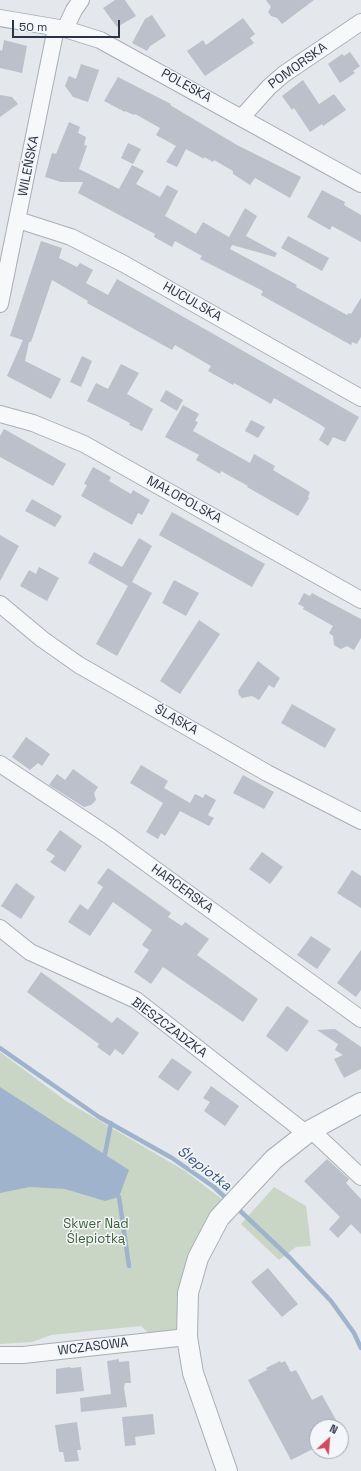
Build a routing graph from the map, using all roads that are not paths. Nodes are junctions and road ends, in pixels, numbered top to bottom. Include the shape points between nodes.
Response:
1 (81, 0) edge
2 (0, 18) edge
3 (361, 22) edge
4 (61, 28) junction
5 (242, 117) junction
6 (361, 184) edge
7 (18, 220) junction
8 (0, 304) edge
9 (361, 398) edge
10 (0, 414) edge
11 (361, 600) edge
12 (0, 604) edge
13 (0, 764) edge
14 (361, 821) edge
15 (0, 928) edge
16 (361, 1019) edge
17 (361, 1103) edge
18 (309, 1132) junction
19 (361, 1177) edge
20 (187, 1337) junction
21 (0, 1355) edge
22 (227, 1471) edge

1 - 4 street, WILEŃSKA
2 - 4 street, POLESKA
3 - 5 street, POMORSKA via 284,74 269,86
4 - 5 street, POLESKA via 100,40
4 - 7 street, WILEŃSKA
5 - 6 street, POLESKA
7 - 8 street, WILEŃSKA
7 - 9 street, HUCULSKA via 71,237 124,264
10 - 11 street, MAŁOPOLSKA via 33,423 84,444
12 - 14 street, ŚLĄSKA via 42,639 79,665 267,773
13 - 16 street, HARCERSKA via 109,836
15 - 18 street, BIESZCZADZKA via 30,952 136,1000
17 - 18 street
18 - 19 street, BIESZCZADZKA
18 - 20 street via 274,1158 219,1218 192,1275 188,1293
20 - 21 street, WCZASOWA via 23,1355
20 - 22 street via 193,1373

